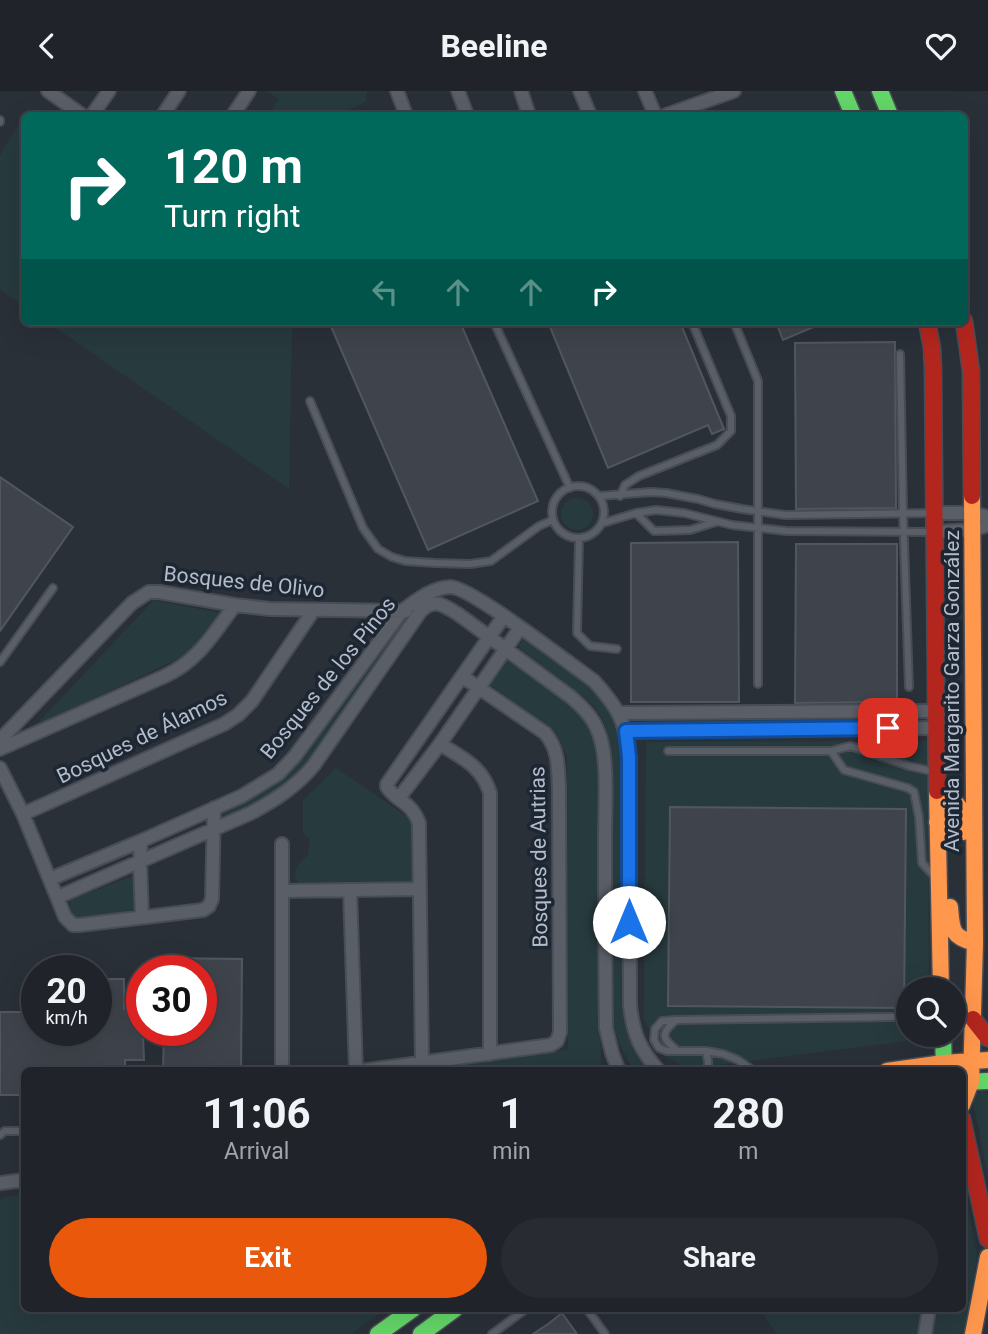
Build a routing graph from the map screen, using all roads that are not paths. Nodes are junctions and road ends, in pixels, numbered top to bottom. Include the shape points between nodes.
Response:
1 (48, 91) edge
2 (109, 91) edge
3 (179, 91) edge
4 (249, 91) edge
5 (397, 91) edge
6 (458, 91) edge
7 (521, 91) edge
8 (580, 91) edge
9 (645, 91) edge
10 (734, 91) edge
11 (844, 91) edge
12 (880, 91) edge
13 (707, 96) edge
14 (78, 112) edge
15 (94, 112) edge
16 (165, 112) edge
17 (235, 112) edge
18 (405, 112) edge
19 (466, 112) edge
20 (529, 112) edge
21 (589, 112) edge
22 (653, 112) edge
23 (672, 112) edge
24 (851, 112) edge
25 (889, 112) edge
26 (496, 326) edge
27 (694, 326) edge
28 (736, 326) edge
29 (928, 326) edge
30 (965, 326) edge
31 (900, 354) dead end
32 (310, 401) dead end
33 (569, 488) junction
34 (599, 496) junction
35 (620, 496) junction
36 (758, 511) junction
37 (636, 513) junction
38 (903, 513) junction
39 (935, 513) junction
40 (980, 515) edge
41 (553, 520) junction
42 (718, 521) junction
43 (603, 523) junction
44 (758, 528) junction
45 (980, 528) edge
46 (903, 532) junction
47 (935, 532) junction
48 (579, 539) junction
49 (53, 588) dead end
50 (234, 605) junction
51 (313, 611) junction
52 (402, 611) junction
53 (420, 612) junction
54 (504, 616) junction
55 (520, 628) junction
56 (490, 637) junction
57 (506, 648) junction
58 (617, 649) dead end
59 (0, 662) edge
60 (463, 677) junction
61 (758, 684) dead end
62 (479, 687) junction
63 (909, 687) dead end
64 (935, 711) junction
65 (619, 713) junction
66 (936, 728) junction
67 (626, 731) junction
68 (0, 741) edge
69 (440, 744) junction
70 (0, 749) edge
71 (668, 751) dead end
72 (831, 751) junction
73 (0, 768) edge
74 (936, 772) junction
75 (399, 798) junction
76 (214, 808) junction
77 (23, 814) junction
78 (937, 822) junction
79 (213, 830) junction
80 (141, 841) junction
81 (282, 844) dead end
82 (140, 862) junction
83 (50, 879) junction
84 (938, 881) junction
85 (420, 889) junction
86 (350, 890) junction
87 (282, 891) junction
88 (979, 891) edge
89 (58, 897) junction
90 (142, 917) junction
91 (982, 943) edge
92 (941, 977) edge
93 (893, 1017) dead end
94 (973, 1019) junction
95 (676, 1020) junction
96 (988, 1038) edge
97 (943, 1047) edge
98 (678, 1051) junction
99 (706, 1051) junction
100 (490, 1054) junction
101 (980, 1060) edge
102 (422, 1063) junction
103 (282, 1067) edge
104 (358, 1067) edge
105 (390, 1067) edge
106 (617, 1067) edge
107 (656, 1067) edge
108 (708, 1067) edge
109 (748, 1067) edge
110 (944, 1067) edge
111 (974, 1082) edge
112 (21, 1131) edge
113 (0, 1135) edge
114 (966, 1137) edge
115 (21, 1180) edge
116 (0, 1184) edge
117 (988, 1239) edge
118 (988, 1257) edge
119 (409, 1312) edge
120 (451, 1312) edge
121 (522, 1312) edge
122 (589, 1312) edge
123 (929, 1312) edge
124 (378, 1334) edge
125 (421, 1334) edge
126 (492, 1334) edge
127 (605, 1334) edge
128 (925, 1334) edge
129 (973, 1334) edge

1 - 14 street
2 - 15 street
3 - 16 street
4 - 17 street
5 - 18 street
6 - 19 street
7 - 20 street
8 - 21 street
9 - 22 street
10 - 13 street
11 - 24 main road
12 - 25 main road
13 - 23 street
26 - 33 lane
27 - 35 lane via 731,417 731,431 717,445 639,476 625,485
28 - 36 lane via 758,381
29 - 39 main road, Avenida Margarito Garza González
30 - 40 main road, Avenida Margarito Garza González
31 - 38 lane
32 - 41 lane via 363,528 378,549 392,557 435,563 491,561
33 - 34 lane via 591,489
33 - 41 lane via 556,499
34 - 35 lane
34 - 43 lane via 605,510
35 - 36 lane via 666,493
36 - 38 lane via 785,515
36 - 44 lane
37 - 42 lane via 669,510
37 - 42 lane via 654,531 690,530
37 - 43 lane
38 - 39 lane
38 - 46 lane
39 - 40 street
39 - 47 main road, Avenida Margarito Garza González
40 - 45 main road, Avenida Margarito Garza González
41 - 48 lane via 561,532
42 - 44 lane
43 - 48 lane via 595,533
44 - 46 lane
44 - 61 lane
45 - 47 street
45 - 88 main road, Avenida Margarito Garza González
46 - 47 lane
46 - 63 lane
47 - 64 main road, Avenida Margarito Garza González
48 - 58 lane via 577,633 590,646
49 - 59 lane
50 - 51 street, Bosques de Olivo
50 - 68 street, Bosques de Olivo via 159,592 141,596
50 - 70 street via 186,665
51 - 52 street, Bosques de Olivo
51 - 77 street, Bosques de Álamos via 238,715
52 - 53 street, Bosques de Olivo
52 - 54 street, Bosques de los Pinos via 426,594 456,587
52 - 76 street, Bosques de los Pinos via 295,757 262,785
53 - 56 street, Bosques de los Pinos via 433,603 443,605
53 - 79 street, Bosques de los Pinos via 306,775 275,800
54 - 55 street
54 - 56 street
55 - 57 street
55 - 65 street via 594,681
56 - 57 street
56 - 60 street
57 - 62 street
57 - 106 street via 586,710 602,743 606,1028
60 - 62 street, Bosques de Autrias
60 - 75 street via 388,781 387,787
62 - 69 street
62 - 100 street, Bosques de Autrias via 551,740 557,753 559,788 560,1032 551,1045
64 - 65 street
64 - 66 main road, Avenida Margarito Garza González
65 - 67 street
66 - 67 street
66 - 74 main road, Avenida Margarito Garza González
67 - 107 street via 630,1005 637,1041
69 - 75 street
69 - 100 street via 474,766 490,793
71 - 72 lane
72 - 74 lane via 850,746
72 - 84 lane via 844,770 914,792 922,863
73 - 77 street
74 - 78 main road, Avenida Margarito Garza González
75 - 85 street via 416,813 419,823
76 - 79 street
76 - 80 street, Bosques de los Pinos
77 - 83 street
78 - 84 main road, Avenida Margarito Garza González
78 - 88 main road via 946,803 959,806 964,880
79 - 82 street, Bosques de los Pinos
79 - 90 street via 209,906
80 - 82 street
80 - 83 street, Bosques de los Pinos
81 - 87 street
82 - 89 street, Bosques de los Pinos
82 - 90 street
83 - 89 street
84 - 91 main road via 948,893 954,936
84 - 92 main road, Avenida Margarito Garza González
85 - 86 street
85 - 102 street
86 - 87 street
86 - 104 street
87 - 103 street
88 - 91 main road, Avenida Margarito Garza González
89 - 90 street via 73,925
91 - 94 main road, Avenida Margarito Garza González
93 - 95 lane
94 - 96 main road
94 - 101 main road, Avenida Margarito Garza González
95 - 98 lane via 665,1035
95 - 98 lane via 662,1021 654,1041 659,1048
97 - 110 main road
98 - 99 lane
99 - 108 lane
99 - 109 lane
100 - 102 street
101 - 110 main road
101 - 111 main road, Avenida Margarito Garza González
102 - 105 street
112 - 113 lane
114 - 117 main road
115 - 116 street
118 - 129 main road
119 - 124 main road
120 - 125 main road
121 - 126 lane
122 - 127 lane
123 - 128 street

